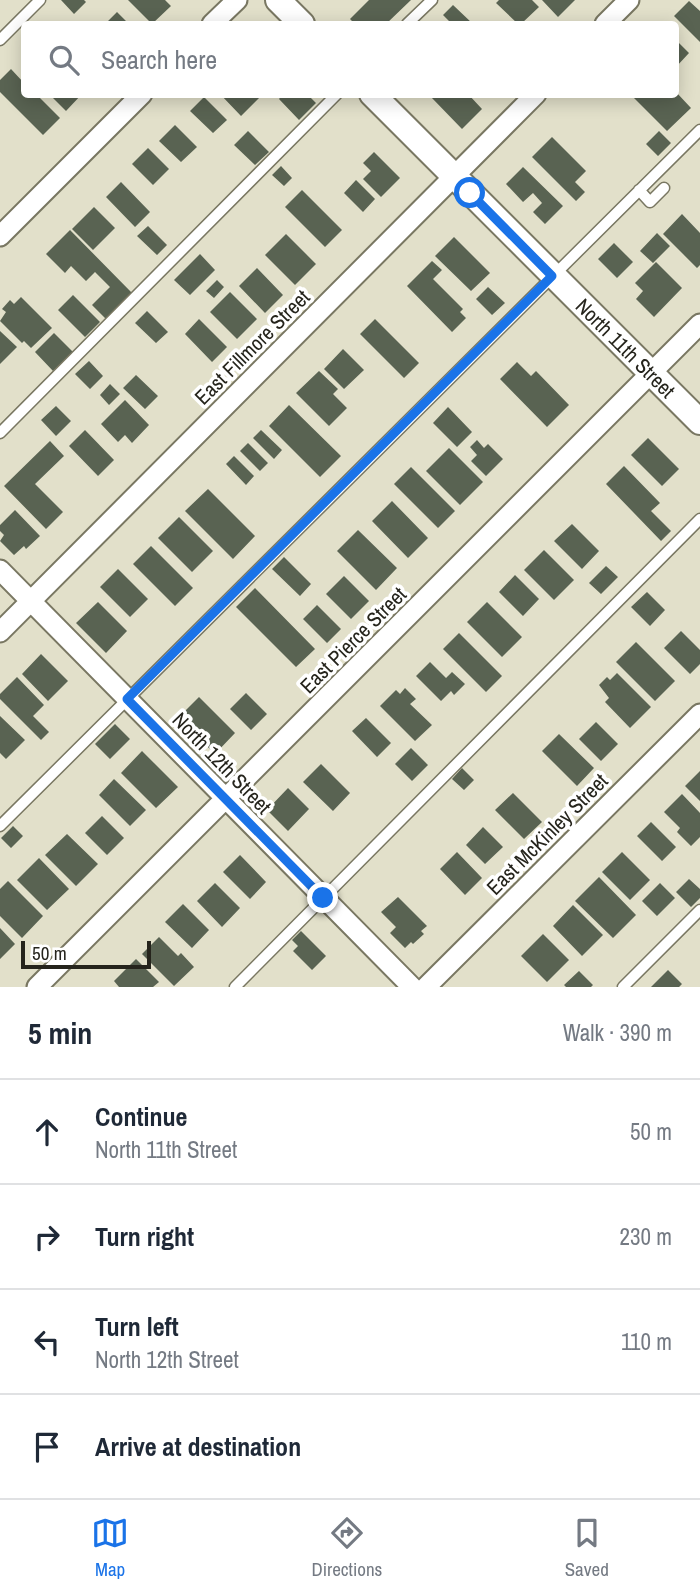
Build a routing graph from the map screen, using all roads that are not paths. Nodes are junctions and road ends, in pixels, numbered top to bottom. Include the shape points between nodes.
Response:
1 (40, 0) edge
2 (237, 0) edge
3 (278, 0) edge
4 (432, 0) edge
5 (629, 0) edge
6 (215, 21) edge
7 (299, 21) edge
8 (410, 21) edge
9 (607, 21) edge
10 (0, 40) edge
11 (138, 98) edge
12 (333, 98) edge
13 (376, 98) edge
14 (532, 98) edge
15 (700, 130) edge
16 (454, 177) junction
17 (664, 188) dead end
18 (639, 190) junction
19 (0, 236) edge
20 (552, 276) junction
21 (700, 324) edge
22 (651, 373) junction
23 (700, 422) edge
24 (0, 433) edge
25 (700, 519) edge
26 (0, 570) edge
27 (31, 600) junction
28 (0, 632) edge
29 (127, 699) junction
30 (700, 713) edge
31 (225, 799) junction
32 (0, 826) edge
33 (323, 898) junction
34 (700, 910) edge
35 (37, 987) edge
36 (234, 987) edge
37 (412, 987) edge
38 (426, 987) edge
39 (623, 987) edge

1 - 10 lane
2 - 6 street
3 - 7 street
4 - 8 lane
5 - 9 street
11 - 19 street
12 - 24 lane
13 - 16 street, North 11th Street
14 - 16 street, East Fillmore Street
15 - 18 lane
16 - 20 street, North 11th Street
16 - 27 street, East Fillmore Street
17 - 18 lane via 650,202
18 - 20 lane
20 - 22 street, North 11th Street
20 - 29 lane
21 - 22 street, East Pierce Street
22 - 23 street, North 11th Street
22 - 31 street, East Pierce Street
25 - 33 lane
26 - 27 street, North 12th Street
27 - 28 street, East Fillmore Street
27 - 29 street, North 12th Street
29 - 31 street, North 12th Street
29 - 32 lane
30 - 38 street, East McKinley Street
31 - 33 street, North 12th Street
31 - 35 street, East Pierce Street
33 - 36 lane
33 - 37 street, North 12th Street
34 - 39 lane

